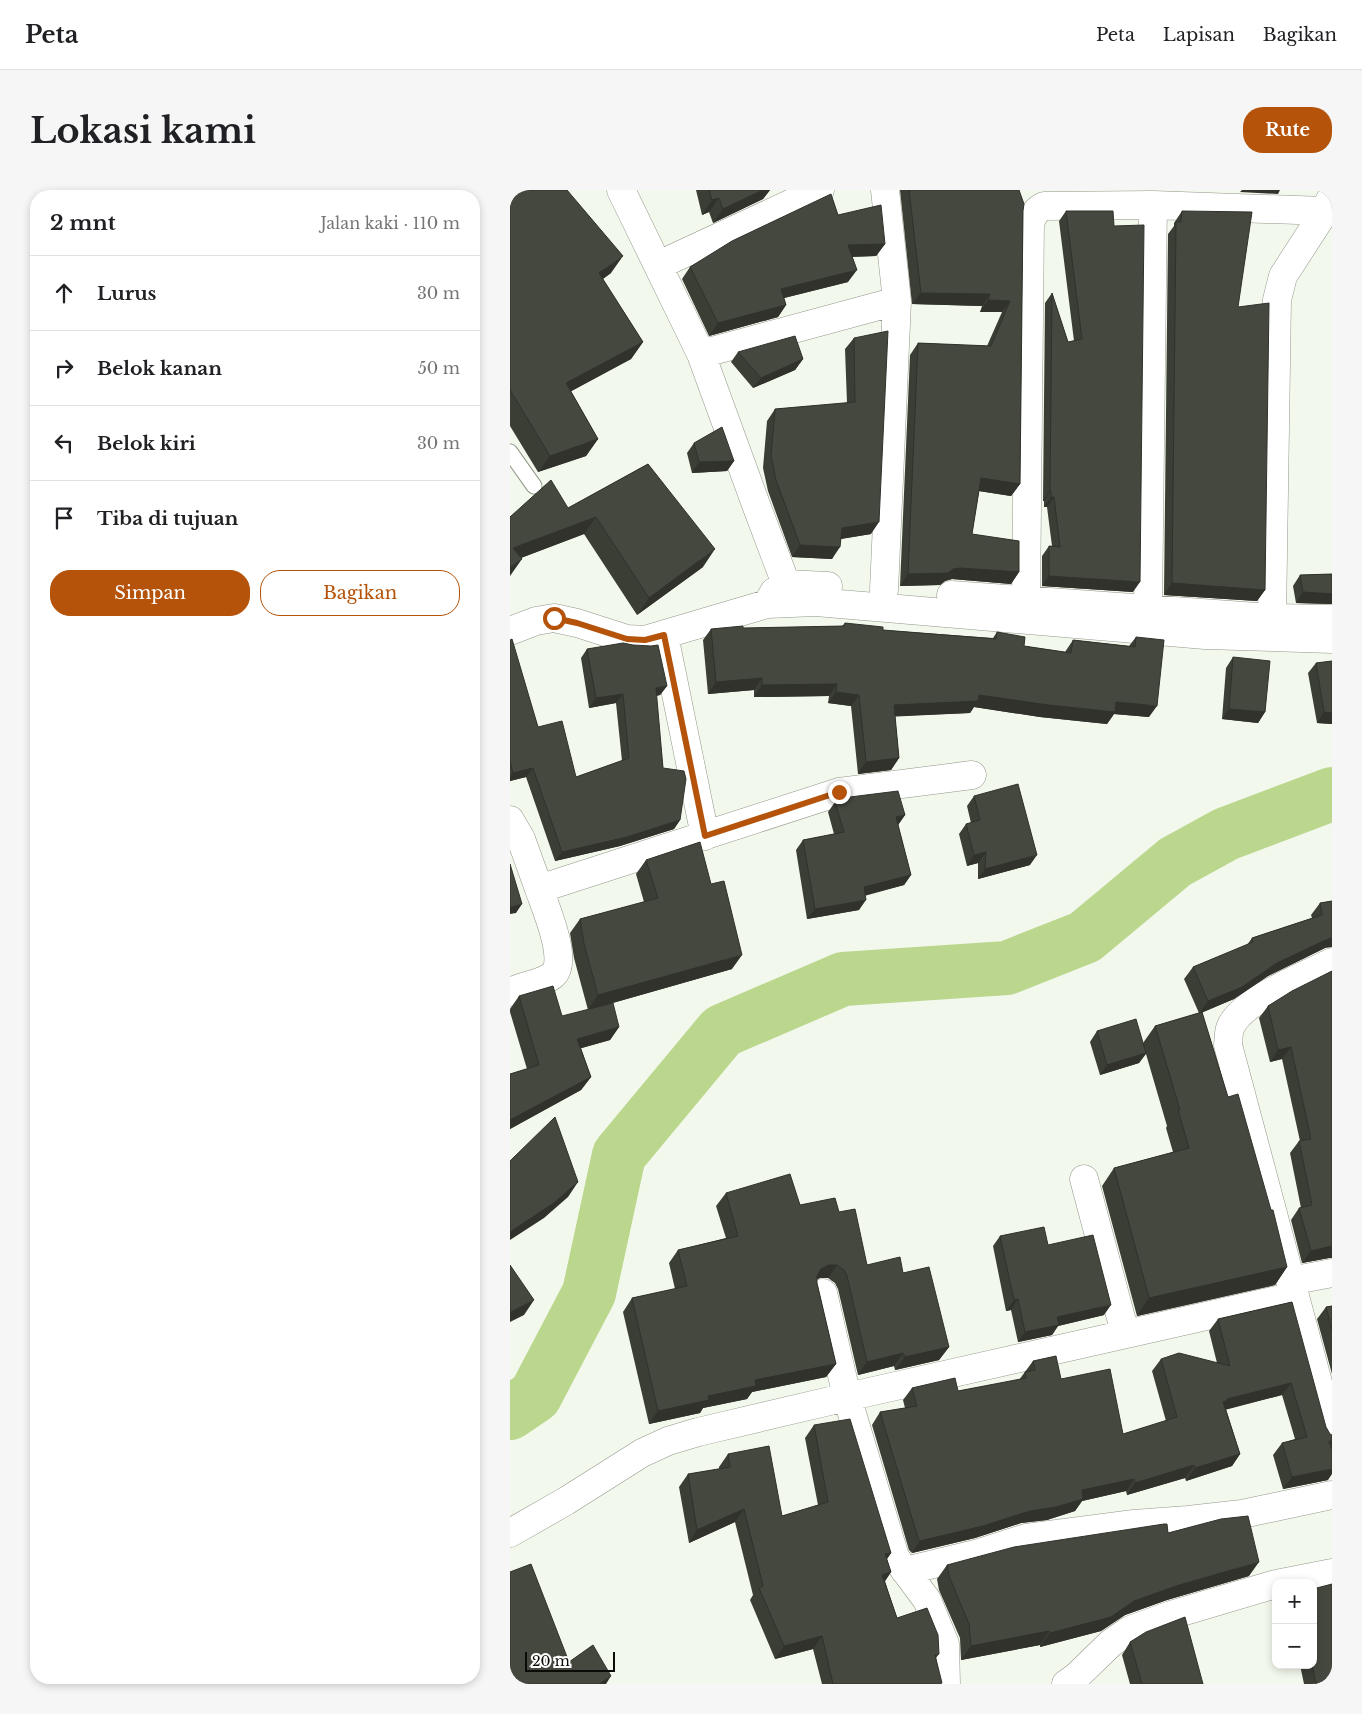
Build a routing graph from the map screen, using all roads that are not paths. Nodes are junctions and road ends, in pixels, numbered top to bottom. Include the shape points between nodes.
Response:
1 (621, 190) edge
2 (820, 190) edge
3 (885, 190) edge
4 (1328, 203) edge
5 (1153, 205) junction
6 (659, 265) junction
7 (897, 301) junction
8 (702, 354) junction
9 (510, 452) edge
10 (534, 486) dead end
11 (786, 584) junction
12 (884, 590) junction
13 (1026, 600) junction
14 (767, 604) junction
15 (1148, 609) junction
16 (1272, 618) junction
17 (1332, 619) edge
18 (510, 631) edge
19 (664, 635) junction
20 (1332, 639) edge
21 (972, 775) dead end
22 (510, 820) edge
23 (705, 836) junction
24 (540, 890) junction
25 (1332, 962) edge
26 (510, 992) edge
27 (1084, 1179) dead end
28 (1332, 1273) edge
29 (1292, 1288) junction
30 (823, 1293) dead end
31 (1125, 1333) junction
32 (847, 1396) junction
33 (1332, 1434) edge
34 (1332, 1495) edge
35 (514, 1531) edge
36 (905, 1571) junction
37 (1332, 1573) edge
38 (1301, 1579) edge
39 (1272, 1585) edge
40 (946, 1684) edge
41 (1066, 1684) edge

1 - 6 street
2 - 6 street
3 - 7 street
4 - 5 street
4 - 16 street via 1283,276 1277,300
5 - 13 street via 1044,206 1038,209 1030,222
5 - 15 street
6 - 8 street
7 - 8 street
7 - 12 street
8 - 11 street
9 - 10 lane
11 - 12 street
11 - 14 street via 774,592
12 - 13 street
13 - 15 street
14 - 19 street
14 - 20 street via 816,602 1205,635
15 - 16 street
16 - 17 street
18 - 19 street via 554,618 627,639 645,640
19 - 23 street
21 - 23 street via 839,792
22 - 24 street via 521,839
23 - 24 street
24 - 26 street via 560,958 558,968 543,980
25 - 29 street via 1256,1001 1230,1026 1228,1045
27 - 31 street
28 - 29 street
29 - 31 street
29 - 33 street
30 - 32 street
31 - 32 street
32 - 35 street via 668,1441 642,1453
32 - 36 street via 895,1558
34 - 36 street via 1242,1514 1026,1538
36 - 40 street via 927,1600 945,1644
37 - 38 street
39 - 41 street via 1130,1630

